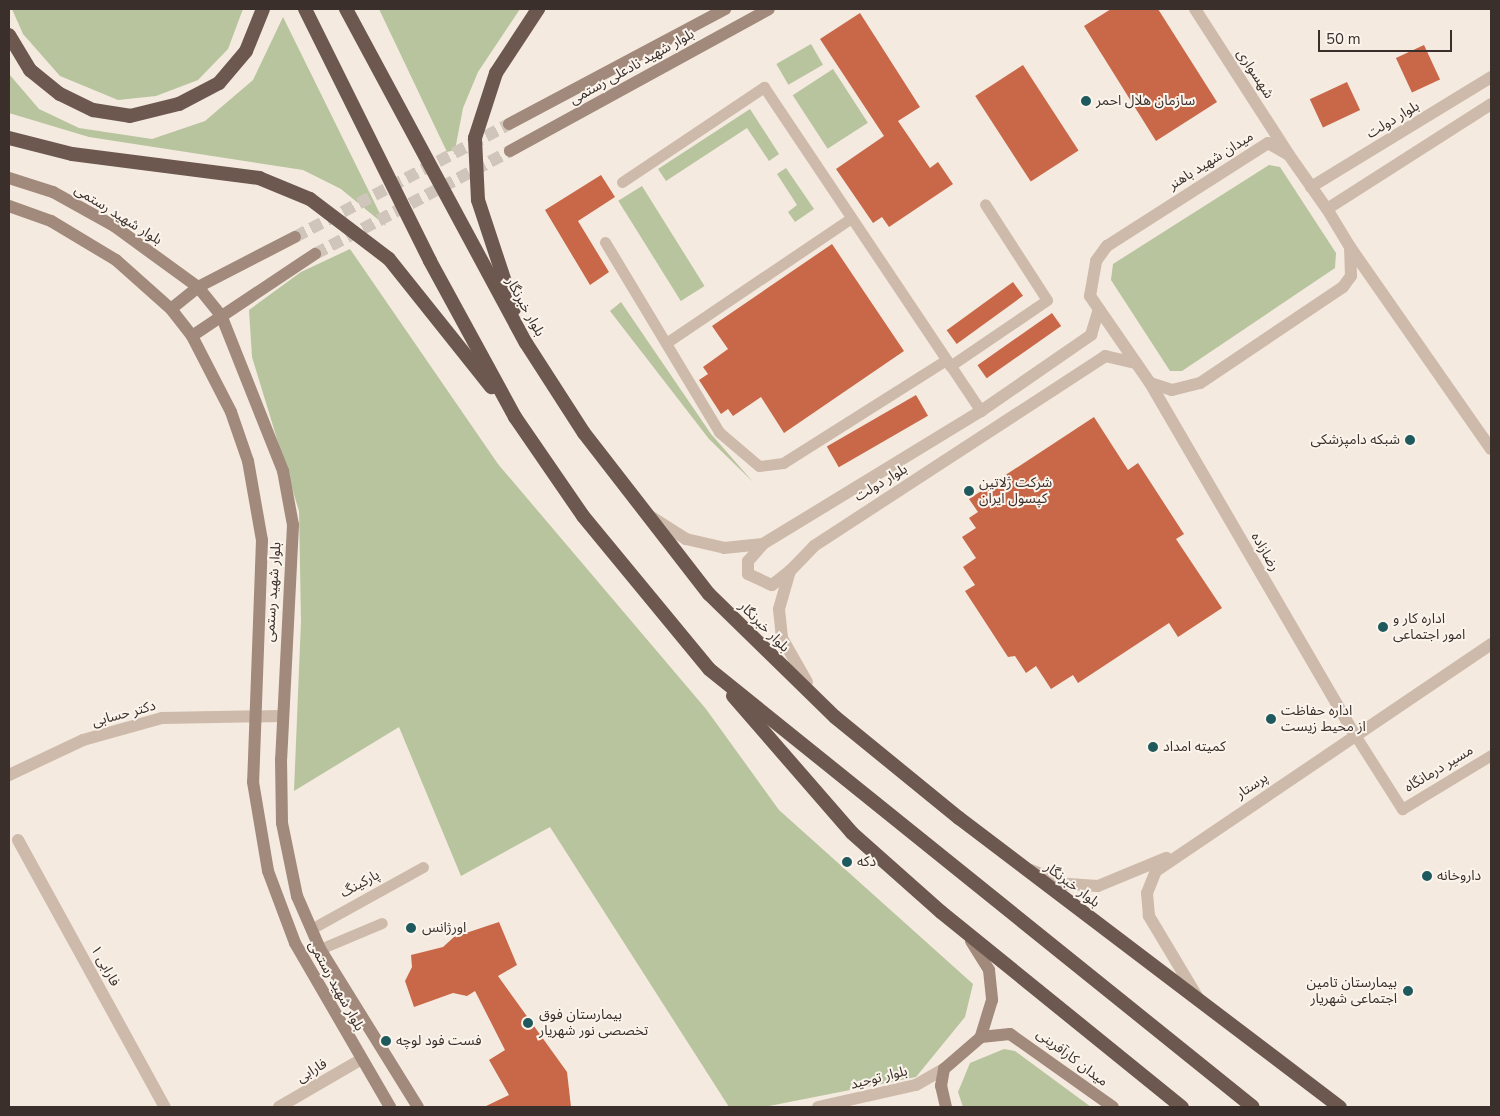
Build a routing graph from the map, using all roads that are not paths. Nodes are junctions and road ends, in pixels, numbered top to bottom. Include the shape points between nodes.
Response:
1 (263, 9) edge
2 (305, 9) edge
3 (346, 9) edge
4 (538, 9) edge
5 (724, 9) edge
6 (769, 9) edge
7 (1195, 9) edge
8 (9, 35) edge
9 (1491, 78) edge
10 (1491, 104) edge
11 (509, 124) tunnel mouth
12 (9, 138) edge
13 (510, 151) tunnel mouth
14 (1289, 155) junction
15 (9, 178) edge
16 (622, 182) dead end
17 (1311, 187) junction
18 (985, 204) dead end
19 (9, 206) edge
20 (1327, 209) junction
21 (851, 218) junction
22 (296, 237) tunnel mouth
23 (605, 242) dead end
24 (1350, 247) junction
25 (315, 254) tunnel mouth
26 (198, 287) junction
27 (1098, 308) junction
28 (171, 309) junction
29 (221, 315) junction
30 (192, 336) junction
31 (526, 342) junction
32 (666, 343) junction
33 (948, 363) junction
34 (1136, 363) junction
35 (1150, 384) junction
36 (981, 411) junction
37 (514, 417) junction
38 (1491, 449) edge
39 (642, 510) junction
40 (762, 544) junction
41 (790, 571) junction
42 (1491, 644) edge
43 (709, 669) junction
44 (281, 716) junction
45 (255, 717) junction
46 (835, 717) junction
47 (1355, 735) junction
48 (1491, 755) edge
49 (9, 775) edge
50 (18, 840) dead end
51 (1179, 852) junction
52 (423, 866) dead end
53 (1020, 866) junction
54 (941, 912) junction
55 (382, 923) dead end
56 (311, 929) junction
57 (320, 950) junction
58 (1202, 1005) junction
59 (981, 1037) junction
60 (360, 1060) junction
61 (944, 1069) junction
62 (165, 1107) edge
63 (279, 1107) edge
64 (390, 1107) edge
65 (418, 1107) edge
66 (818, 1107) edge
67 (946, 1107) edge
68 (1113, 1107) edge
69 (1182, 1107) edge
70 (1253, 1107) edge
71 (1340, 1107) edge

1 - 8 highway via 246,51 219,83 179,104 130,116 93,110 60,94 30,70
2 - 37 highway via 430,261
3 - 31 highway, بلوار خبرنگار
4 - 31 highway via 496,73 475,138 478,200
5 - 11 main road, بلوار شهید نادعلی رستمی
6 - 13 main road, بلوار شهید نادعلی رستمی
7 - 14 street, شهسواری
9 - 17 street, بلوار دولت
10 - 20 street
12 - 37 highway via 72,154 259,178 310,199 389,259
14 - 17 street, میدان شهید باهنر
14 - 27 street, میدان شهید باهنر via 1268,143 1255,148 1107,246 1096,261 1090,284 1090,296
15 - 26 main road, بلوار شهید رستمی via 53,192 114,226
16 - 21 lane via 764,87
17 - 20 street, میدان شهید باهنر
18 - 33 lane via 1047,300
19 - 28 main road, بلوار شهید رستمی via 52,221 116,260
20 - 24 street, میدان شهید باهنر
21 - 32 lane
21 - 33 lane
22 - 26 main road
23 - 32 lane
24 - 35 street, میدان شهید باهنر via 1351,276 1343,287 1200,383 1172,390
24 - 38 street
25 - 29 main road
26 - 28 main road
26 - 29 main road, بلوار شهید رستمی
27 - 34 street, میدان شهید باهنر
27 - 36 street, بلوار دولت via 1091,335
28 - 30 main road, بلوار شهید رستمی
29 - 30 main road
29 - 44 main road, بلوار شهید رستمی via 283,471 293,525
30 - 45 main road, بلوار شهید رستمی via 231,412 248,460 262,540
31 - 39 highway, بلوار خبرنگار via 584,433
32 - 33 lane via 719,432 759,466 783,463
33 - 36 lane
34 - 35 street, میدان شهید باهنر
34 - 41 street, بلوار دولت via 1105,356 1009,422 850,519
35 - 47 street, رضازاده
36 - 40 street, بلوار دولت
37 - 43 highway via 583,516
39 - 40 street, بلوار دولت via 686,539 724,548
39 - 46 highway, بلوار خبرنگار via 709,594
40 - 41 street, بلوار دولت via 748,561 748,574 772,585
41 - 46 street via 779,608 782,638 794,667
42 - 47 street, پرستار
43 - 54 highway via 852,833
43 - 70 highway
44 - 45 street, دکتر حسابی
44 - 56 main road, بلوار شهید رستمی via 282,824 297,896
45 - 49 street, دکتر حسابی via 162,718 84,740
45 - 60 main road, بلوار شهید رستمی via 253,782 268,871 295,943
46 - 53 highway, بلوار خبرنگار
47 - 48 lane, مسیر درمانگاه via 1402,809
47 - 51 street, پرستار
50 - 62 street, فارابی ۱
51 - 53 street via 1098,886 1068,884
51 - 58 street, پرستار via 1156,871 1147,893 1149,916
52 - 56 lane, پارکینگ
53 - 58 highway, بلوار خبرنگار
54 - 59 main road via 979,949 989,970 992,1000
54 - 69 highway
55 - 57 lane
56 - 57 main road, بلوار شهید رستمی
57 - 65 main road, بلوار شهید رستمی
58 - 71 highway, بلوار خبرنگار
59 - 61 main road
59 - 68 main road, میدان کارآفرینی via 1010,1034 1028,1042
60 - 63 street, فارابی
60 - 64 main road, بلوار شهید رستمی
61 - 66 street, بلوار توحید via 916,1086
61 - 67 main road via 941,1086

